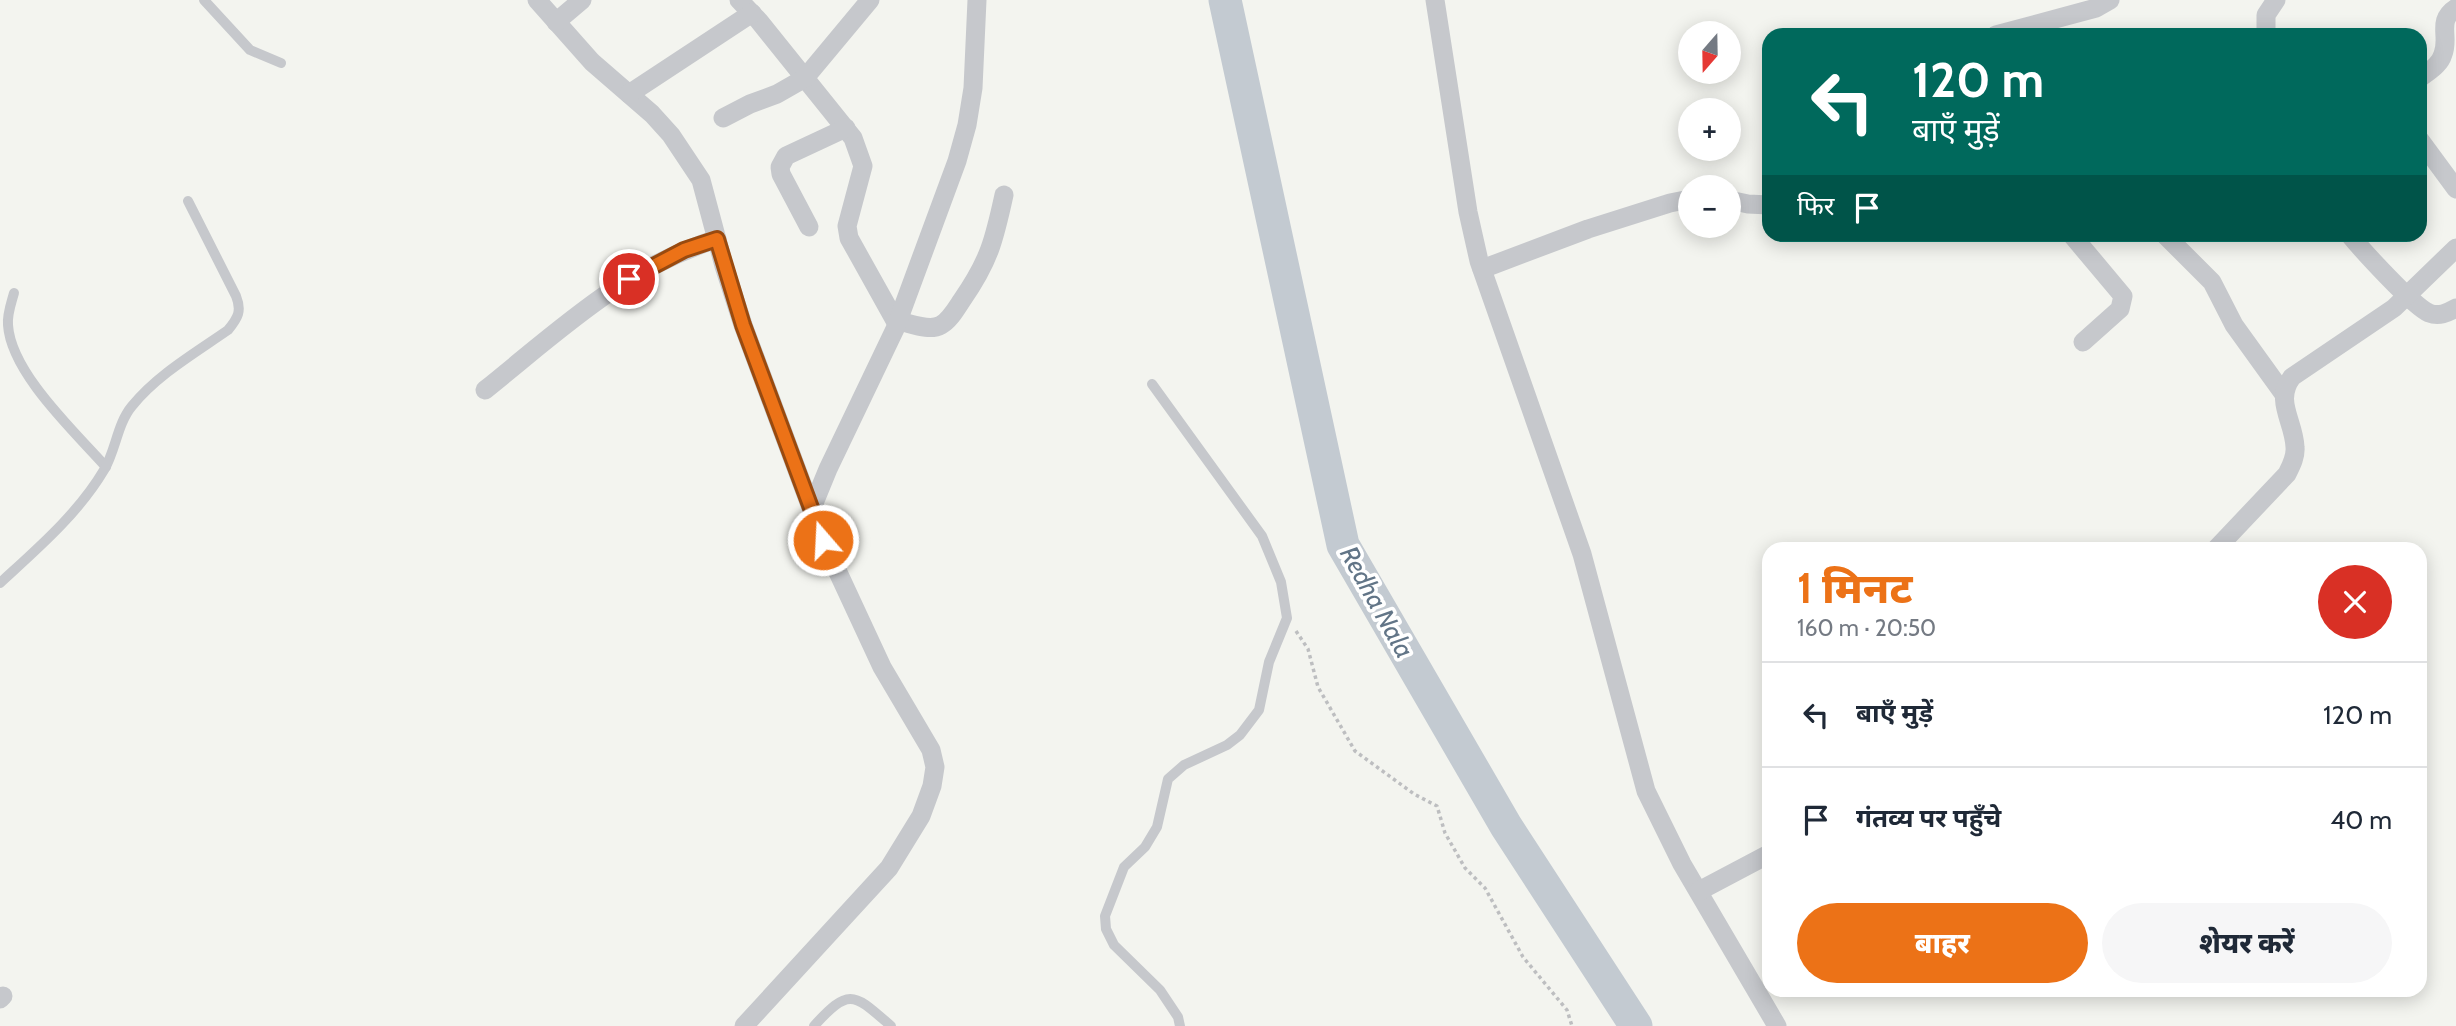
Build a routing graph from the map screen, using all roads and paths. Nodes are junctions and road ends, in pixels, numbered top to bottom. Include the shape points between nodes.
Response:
1 (204, 0) edge
2 (537, 0) edge
3 (582, 0) edge
4 (870, 0) edge
5 (977, 0) edge
6 (1434, 0) edge
7 (2110, 0) edge
8 (2276, 0) edge
9 (746, 7) edge
10 (2456, 8) edge
11 (556, 22) junction
12 (2022, 28) edge
13 (2266, 28) edge
14 (281, 63) dead end
15 (2427, 72) edge
16 (805, 78) junction
17 (629, 94) junction
18 (723, 118) dead end
19 (846, 128) junction
20 (2427, 150) edge
21 (2456, 189) edge
22 (1004, 195) dead end
23 (188, 201) dead end
24 (1678, 201) edge
25 (1741, 203) edge
26 (1762, 205) edge
27 (809, 227) dead end
28 (717, 239) junction
29 (2078, 242) edge
30 (2172, 242) edge
31 (2356, 242) edge
32 (2456, 248) edge
33 (1482, 270) junction
34 (14, 293) dead end
35 (2407, 296) junction
36 (2456, 308) edge
37 (898, 322) junction
38 (2083, 342) dead end
39 (1152, 384) dead end
40 (485, 390) dead end
41 (2283, 393) junction
42 (106, 467) junction
43 (812, 508) junction
44 (2223, 542) edge
45 (0, 583) edge
46 (1287, 618) junction
47 (1762, 858) edge
48 (1699, 891) junction
49 (744, 1026) edge
50 (814, 1026) edge
51 (891, 1026) edge
52 (1180, 1026) edge
53 (1572, 1026) edge
54 (1777, 1026) edge

1 - 14 lane via 250,50
2 - 11 street
3 - 11 street
4 - 16 street
5 - 37 street via 967,125
6 - 33 street via 1468,212
7 - 12 street
8 - 13 street via 2266,15
9 - 16 street
9 - 17 street
10 - 15 street via 2443,25 2441,59
11 - 17 street
16 - 18 street
16 - 19 street
17 - 28 street via 692,162 702,180
19 - 27 street via 786,156 780,167
19 - 37 street via 863,166 847,226 849,238
20 - 21 street
22 - 37 street via 991,251 949,318 932,328
23 - 42 lane via 236,296 238,317 129,409
24 - 33 street via 1588,229
25 - 26 street
28 - 40 street via 658,261 604,295
28 - 43 street via 743,325
29 - 38 street via 2123,296 2120,309
30 - 41 street via 2212,282 2240,334
31 - 35 street
32 - 35 street
33 - 48 street via 1582,554 1646,791
34 - 42 lane via 8,327 19,359 38,392
35 - 36 street via 2431,313 2445,314
35 - 41 street via 2292,377
37 - 43 street
39 - 46 lane via 1262,536 1281,582
41 - 44 street via 2294,436 2292,463 2287,474
42 - 45 lane via 78,506
43 - 49 street via 882,667 931,750 932,786 921,816 889,868
46 - 52 lane via 1269,662 1259,710 1234,740 1184,765 1168,779 1157,827 1124,867 1105,916 1105,929 1114,945 1160,990
46 - 53 path via 1308,649 1318,687 1355,751 1437,806 1445,833 1465,868 1485,888 1523,957 1567,1010
47 - 48 street
48 - 54 street
50 - 51 lane via 834,1005 852,998

